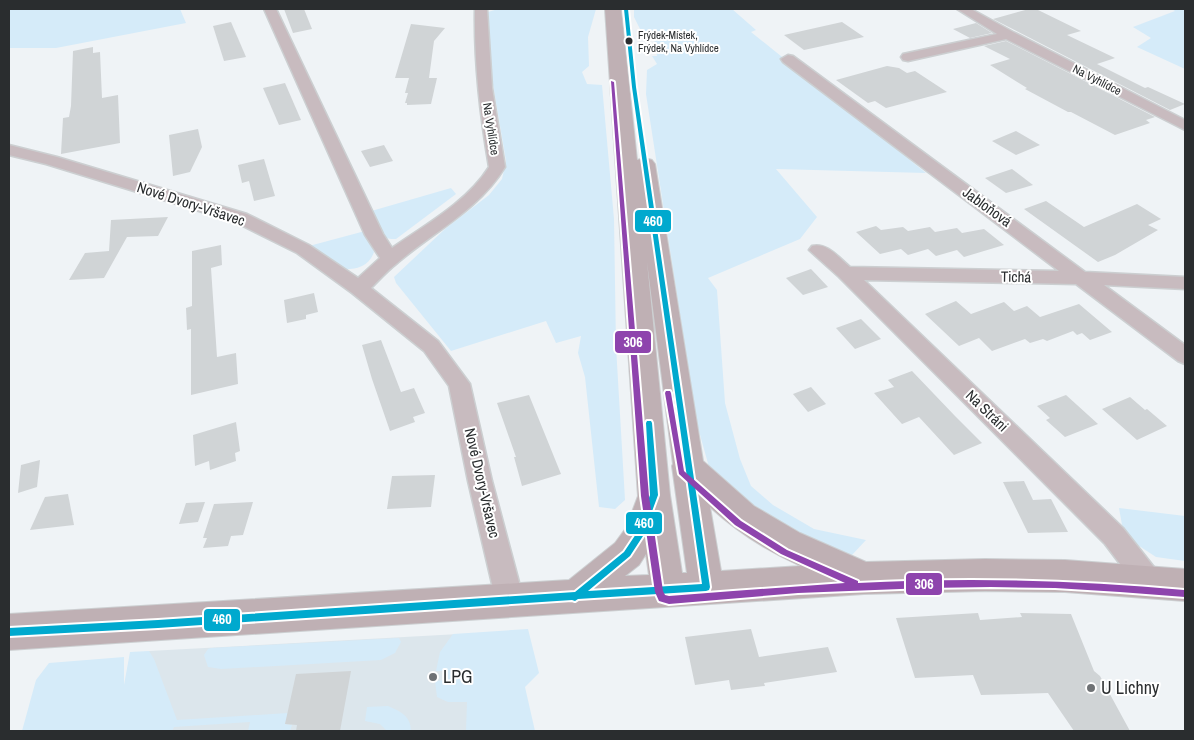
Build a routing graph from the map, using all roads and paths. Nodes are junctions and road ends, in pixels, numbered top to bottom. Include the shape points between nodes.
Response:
1 (270, 9) edge
2 (481, 9) edge
3 (613, 9) edge
4 (626, 9) edge
5 (963, 9) edge
6 (1008, 35) junction
7 (908, 57) dead end
8 (788, 59) dead end
9 (1185, 126) edge
10 (9, 150) edge
11 (818, 250) dead end
12 (390, 259) junction
13 (846, 273) junction
14 (1083, 278) junction
15 (1185, 283) edge
16 (359, 288) junction
17 (1185, 356) edge
18 (687, 466) junction
19 (654, 495) junction
20 (864, 578) junction
21 (1148, 580) junction
22 (1185, 585) edge
23 (706, 587) junction
24 (668, 591) junction
25 (575, 597) junction
26 (510, 601) junction
27 (9, 632) edge

1 - 12 street via 374,235
2 - 12 street, Na Vyhlídce via 480,44 497,168 494,176 479,191
3 - 19 main road
4 - 18 main road
5 - 6 street, Na Vyhlídce
6 - 7 street
6 - 9 street, Na Vyhlídce
8 - 14 street, Jabloňová
10 - 16 street, Nové Dvory-Vršavec via 241,218 303,249
11 - 13 street, Na Stráni
12 - 16 street
13 - 14 street, Tichá
13 - 21 street, Na Stráni via 1114,536
14 - 15 street, Tichá
14 - 17 street, Jabloňová
16 - 26 street, Nové Dvory-Vršavec via 431,346 459,384
18 - 20 main road via 743,516 788,544
18 - 23 main road
19 - 24 main road
19 - 25 main road via 639,536 627,554
20 - 21 main road via 1046,574
20 - 23 main road
21 - 22 main road
23 - 24 main road
24 - 25 main road
25 - 26 main road
26 - 27 main road

